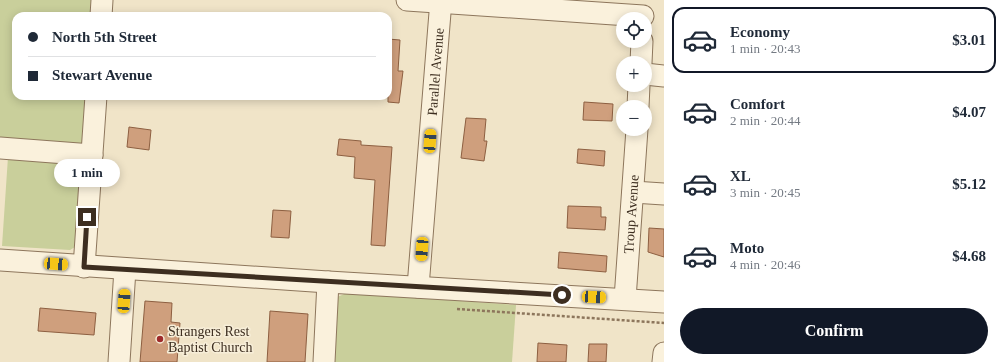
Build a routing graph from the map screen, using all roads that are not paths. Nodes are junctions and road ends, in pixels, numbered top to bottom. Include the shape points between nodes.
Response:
1 (102, 0) edge
2 (408, 0) edge
3 (441, 1) edge
4 (101, 12) edge
5 (644, 12) edge
6 (652, 75) edge
7 (664, 76) edge
8 (96, 100) edge
9 (637, 136) edge
10 (0, 148) edge
11 (92, 155) junction
12 (633, 192) junction
13 (664, 194) edge
14 (0, 260) edge
15 (84, 267) junction
16 (125, 269) junction
17 (328, 282) junction
18 (418, 287) junction
19 (625, 299) junction
20 (664, 302) edge
21 (664, 353) edge
22 (120, 362) edge
23 (324, 362) edge
24 (663, 362) edge

1 - 4 street
2 - 3 street
3 - 5 street
3 - 18 street, Parallel Avenue
6 - 7 street
8 - 11 street
9 - 12 street, Troup Avenue
10 - 11 street
11 - 15 street
12 - 13 street
12 - 19 street, Troup Avenue
14 - 15 street
15 - 16 street
16 - 17 street
16 - 22 street
17 - 18 street
17 - 23 street
18 - 19 street
19 - 20 street
21 - 24 street

